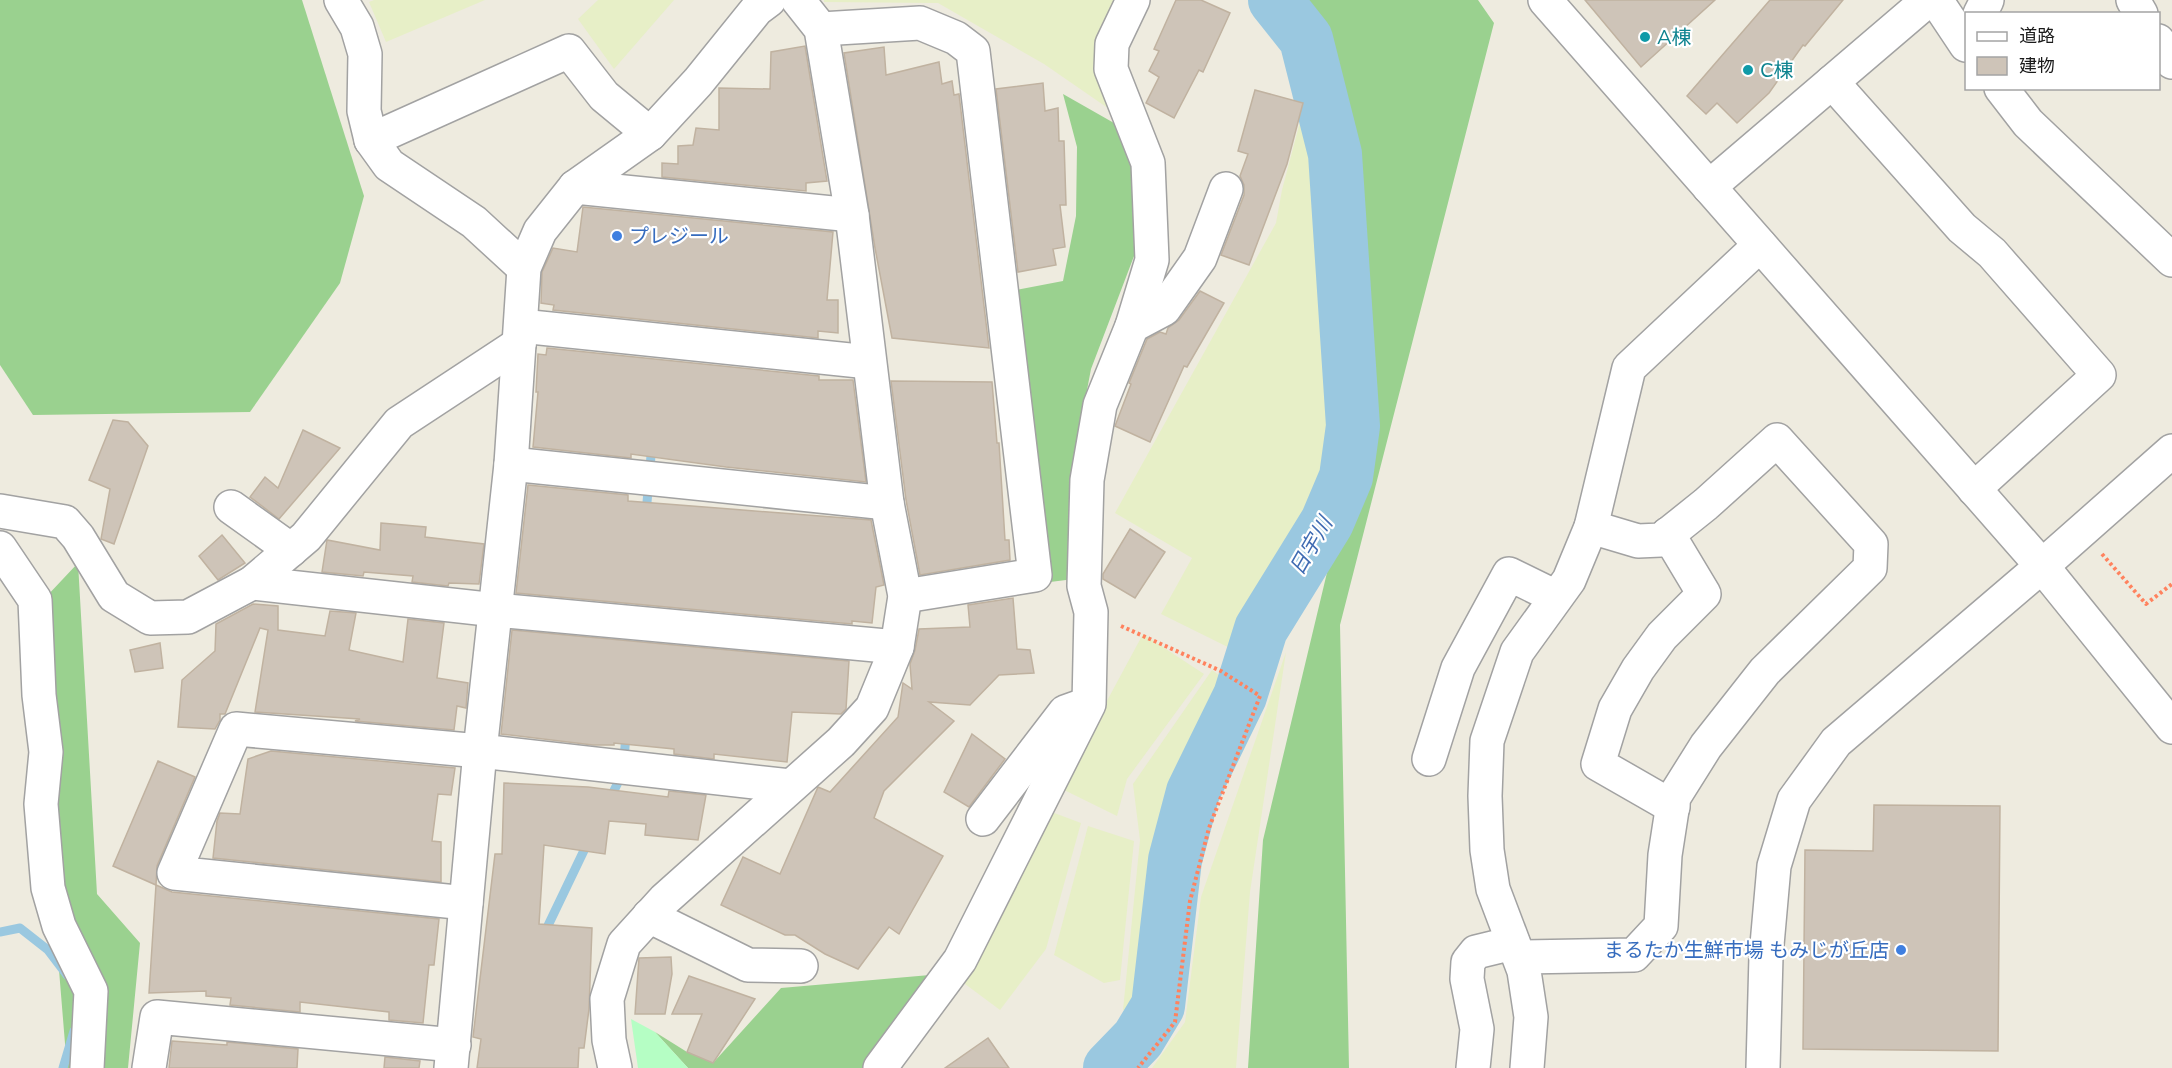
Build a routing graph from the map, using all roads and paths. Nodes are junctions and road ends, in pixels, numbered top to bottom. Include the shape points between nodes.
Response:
1 (341, 0) edge
2 (798, 0) edge
3 (1133, 0) edge
4 (1545, 0) edge
5 (1928, 0) edge
6 (1936, 0) edge
7 (758, 3) edge
8 (821, 29) junction
9 (1965, 41) edge
10 (2160, 44) edge
11 (2172, 62) edge
12 (1832, 82) junction
13 (2003, 90) edge
14 (650, 134) junction
15 (371, 140) junction
16 (575, 187) junction
17 (1709, 187) junction
18 (1226, 189) dead end
19 (852, 215) junction
20 (1760, 245) junction
21 (2172, 260) edge
22 (524, 268) junction
23 (1132, 326) junction
24 (520, 335) junction
25 (869, 362) junction
26 (2172, 451) edge
27 (511, 464) junction
28 (1974, 489) junction
29 (887, 503) junction
30 (231, 507) dead end
31 (0, 511) edge
32 (1590, 527) junction
33 (2081, 531) junction
34 (1668, 534) junction
35 (0, 548) edge
36 (291, 550) junction
37 (2042, 566) junction
38 (252, 584) junction
39 (2172, 584) edge
40 (905, 596) junction
41 (1556, 597) junction
42 (496, 610) junction
43 (1091, 612) junction
44 (897, 647) junction
45 (1089, 704) junction
46 (2172, 727) edge
47 (480, 751) junction
48 (1429, 759) dead end
49 (790, 786) junction
50 (1673, 807) junction
51 (983, 819) dead end
52 (466, 903) junction
53 (649, 916) junction
54 (1516, 950) junction
55 (801, 966) dead end
56 (452, 1056) edge
57 (87, 1068) edge
58 (149, 1068) edge
59 (615, 1068) edge
60 (880, 1068) edge
61 (1138, 1068) edge
62 (1473, 1068) edge
63 (1527, 1068) edge
64 (1763, 1068) edge

1 - 15 street via 357,27 365,54 364,111
2 - 8 street
3 - 23 street via 1112,44 1111,69 1148,163 1152,260
4 - 17 street
5 - 12 street
6 - 9 street
7 - 14 street via 698,82
8 - 19 street
8 - 40 street via 920,23 956,38 973,51 1035,575
10 - 11 street
12 - 17 street
12 - 28 street via 1962,228 1992,253 2099,375
13 - 21 street via 2028,123
14 - 15 street via 604,96 569,51
14 - 16 street
15 - 22 street via 389,165 474,222
16 - 19 street
16 - 22 street via 540,231
17 - 20 street
18 - 23 street via 1200,258 1164,309
19 - 25 street
20 - 28 street
20 - 32 street via 1629,368
22 - 24 street
23 - 43 street via 1100,405 1087,480 1084,586
24 - 25 street via 660,339
24 - 27 street
24 - 36 street via 399,423 306,537
25 - 29 street
26 - 33 street
27 - 29 street
27 - 42 street
28 - 37 street
29 - 40 street
30 - 36 street
31 - 38 street via 65,522 114,596 150,618 188,617
32 - 34 street via 1638,541 1661,540
32 - 41 street via 1569,580
33 - 37 street
33 - 39 path via 2146,604
34 - 50 street via 1704,594 1662,636 1638,669 1615,709 1598,764
34 - 50 street via 1777,440 1871,544 1870,568 1765,671 1706,746 1674,797
35 - 57 street via 35,600 46,752 41,804 48,888 59,926 91,991
36 - 38 street
37 - 46 street
37 - 64 street via 1836,742 1794,800 1774,866 1766,956
38 - 42 street
40 - 44 street
41 - 48 street via 1509,574 1458,668
41 - 54 street via 1517,652 1487,741 1487,849 1493,889
42 - 44 street
42 - 47 street
43 - 45 street
43 - 61 path via 1221,671 1260,696 1209,828 1198,869 1190,901 1175,1022
44 - 49 street via 872,708 841,742
45 - 51 street via 1065,712
45 - 60 street via 960,960
47 - 49 street
47 - 52 street
47 - 52 street via 236,729 174,873
49 - 53 street
50 - 54 street via 1665,855 1661,926 1634,955
52 - 56 street
53 - 55 street via 748,965
53 - 59 street via 624,944 607,999
54 - 62 street via 1476,952 1468,962 1467,979 1477,1029
54 - 63 street via 1524,971 1531,1017
56 - 58 street via 157,1017

